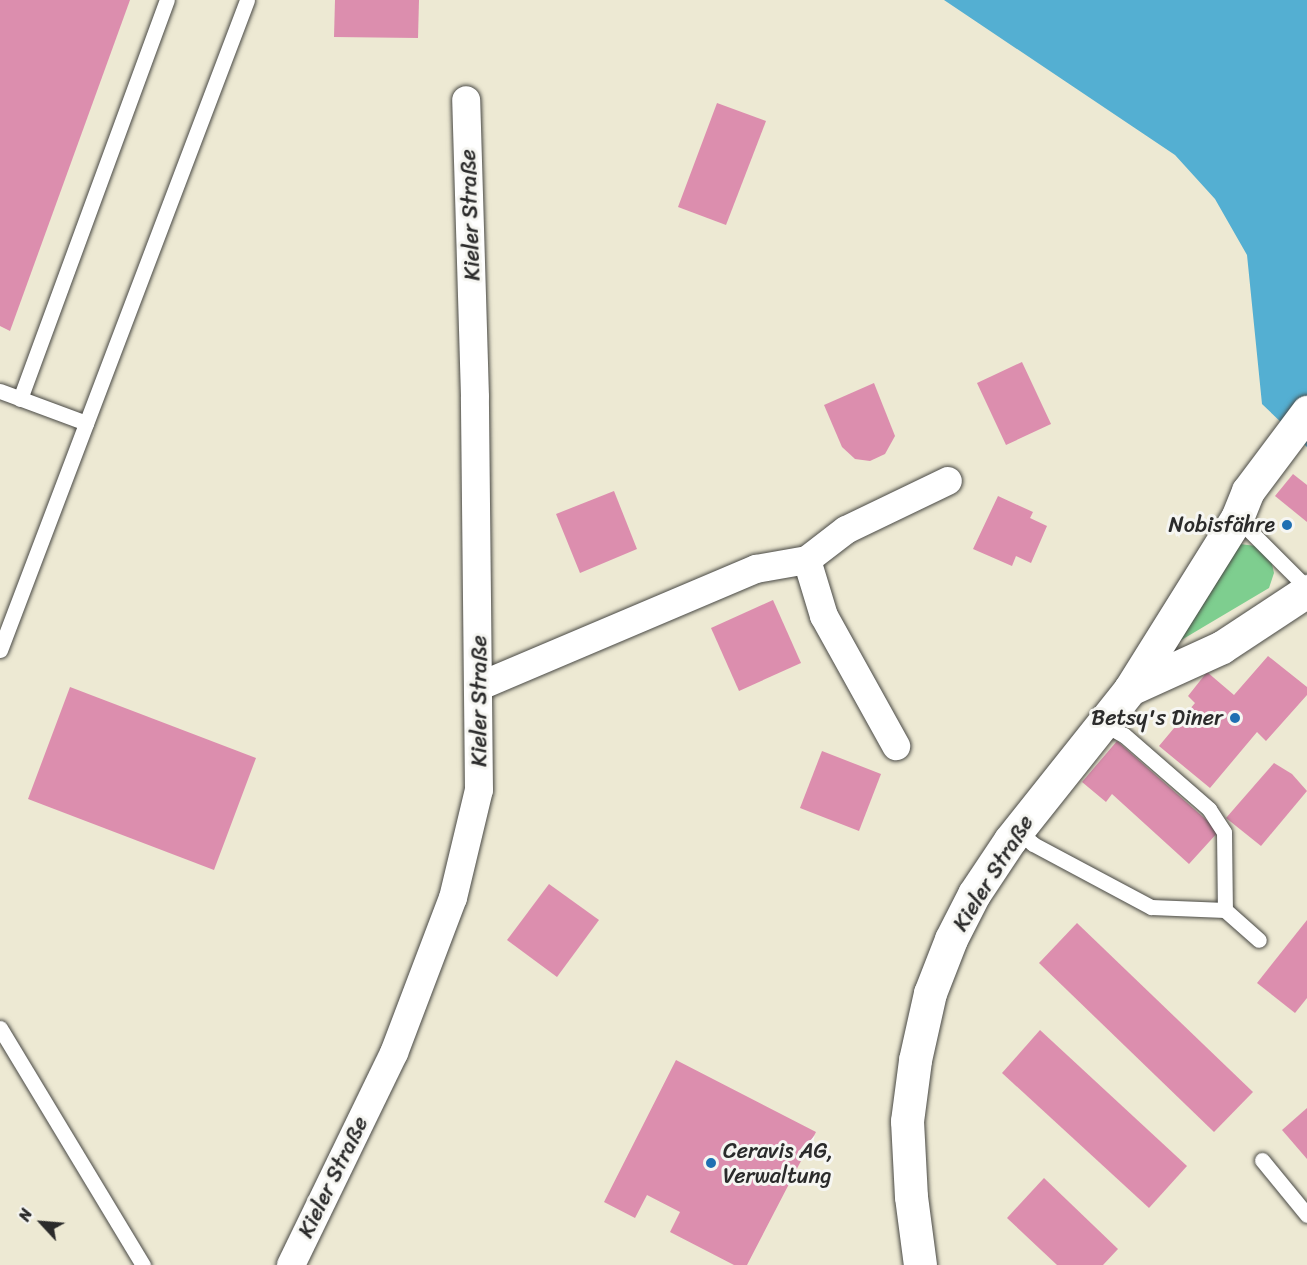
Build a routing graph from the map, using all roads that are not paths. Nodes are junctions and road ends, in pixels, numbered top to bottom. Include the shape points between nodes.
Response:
1 (167, 0) edge
2 (247, 0) edge
3 (466, 99) dead end
4 (0, 391) edge
5 (20, 399) junction
6 (1307, 412) edge
7 (86, 423) junction
8 (948, 481) dead end
9 (1237, 518) junction
10 (807, 560) junction
11 (1307, 589) edge
12 (0, 650) edge
13 (480, 686) junction
14 (1130, 689) junction
15 (1102, 723) junction
16 (896, 746) dead end
17 (1017, 830) junction
18 (1225, 910) junction
19 (1259, 940) dead end
20 (0, 1028) edge
21 (1262, 1160) dead end
22 (1307, 1215) edge
23 (143, 1265) edge
24 (291, 1265) edge
25 (920, 1265) edge

1 - 5 lane
2 - 7 lane
3 - 13 street, Kieler Straße
4 - 5 lane
5 - 7 lane
6 - 9 main road, Kieler Straße via 1248,491
7 - 12 lane
8 - 10 street via 846,530
9 - 11 lane, Kieler Straße
9 - 14 main road, Kieler Straße
10 - 13 street via 756,568
10 - 16 street via 824,616
11 - 14 main road, Kieler Straße via 1222,647
13 - 24 street, Kieler Straße via 479,790 453,898 394,1053
14 - 15 main road, Kieler Straße
15 - 17 main road, Kieler Straße
15 - 18 lane via 1124,735 1209,809 1224,832
17 - 18 lane via 1033,844 1151,907
17 - 25 main road, Kieler Straße via 974,894 951,939 930,993 915,1060 907,1121
18 - 19 lane
20 - 23 lane
21 - 22 lane

